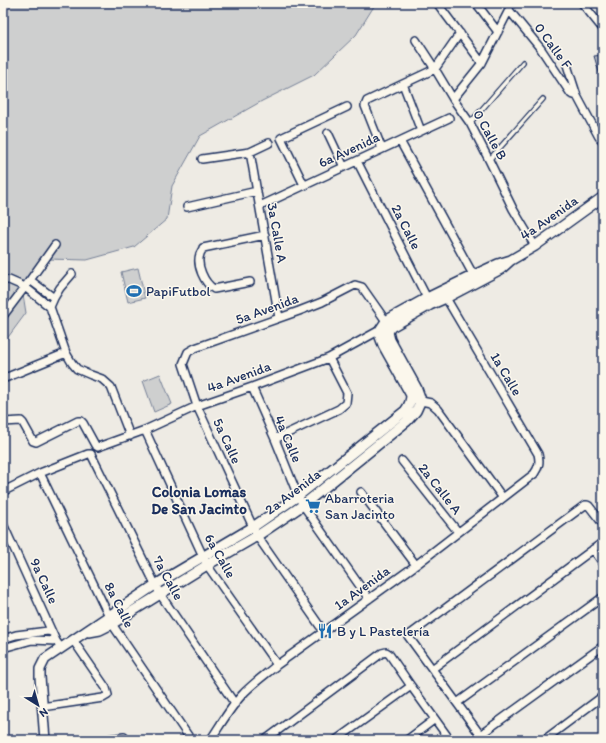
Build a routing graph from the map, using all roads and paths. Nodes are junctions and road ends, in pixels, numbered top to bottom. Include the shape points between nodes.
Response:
1 (437, 3) edge
2 (476, 3) edge
3 (582, 3) edge
4 (510, 6) edge
5 (603, 29) edge
6 (498, 32) junction
7 (460, 33) junction
8 (416, 40) dead end
9 (523, 62) dead end
10 (482, 63) junction
11 (567, 65) dead end
12 (435, 68) junction
13 (403, 84) junction
14 (577, 96) junction
15 (453, 99) junction
16 (543, 99) dead end
17 (347, 107) dead end
18 (449, 118) dead end
19 (470, 123) junction
20 (421, 131) junction
21 (328, 133) dead end
22 (400, 141) junction
23 (603, 141) edge
24 (270, 143) dead end
25 (382, 149) junction
26 (250, 152) junction
27 (202, 159) dead end
28 (489, 160) junction
29 (357, 161) junction
30 (344, 167) junction
31 (304, 185) junction
32 (257, 191) junction
33 (603, 197) edge
34 (260, 206) junction
35 (187, 207) dead end
36 (265, 235) junction
37 (55, 245) dead end
38 (535, 246) junction
39 (72, 274) dead end
40 (475, 278) junction
41 (3, 280) edge
42 (30, 280) junction
43 (250, 282) dead end
44 (25, 287) junction
45 (54, 298) junction
46 (446, 298) junction
47 (428, 301) junction
48 (50, 307) junction
49 (3, 316) edge
50 (279, 318) junction
51 (388, 327) junction
52 (66, 353) junction
53 (186, 357) joint
54 (329, 358) junction
55 (5, 378) dead end
56 (252, 387) junction
57 (411, 399) junction
58 (421, 400) junction
59 (197, 406) junction
60 (3, 422) edge
61 (145, 430) junction
62 (130, 436) junction
63 (275, 439) junction
64 (402, 461) dead end
65 (539, 465) joint
66 (40, 472) junction
67 (6, 490) dead end
68 (361, 492) dead end
69 (298, 496) junction
70 (503, 498) junction
71 (303, 505) junction
72 (3, 524) edge
73 (603, 524) edge
74 (253, 527) junction
75 (458, 532) junction
76 (257, 536) junction
77 (603, 542) edge
78 (593, 549) junction
79 (205, 561) junction
80 (603, 563) edge
81 (416, 565) junction
82 (155, 585) junction
83 (160, 594) junction
84 (603, 598) edge
85 (370, 599) junction
86 (110, 620) junction
87 (52, 632) junction
88 (324, 632) junction
89 (3, 638) edge
90 (74, 640) junction
91 (59, 645) junction
92 (3, 648) edge
93 (602, 650) edge
94 (277, 665) junction
95 (432, 668) junction
96 (411, 686) junction
97 (603, 696) edge
98 (457, 703) junction
99 (235, 704) junction
100 (42, 707) junction
101 (435, 719) junction
102 (124, 737) dead end
103 (482, 737) edge
104 (45, 740) edge
105 (101, 740) edge
106 (191, 740) edge
107 (209, 740) edge
108 (265, 740) edge
109 (336, 740) edge
110 (407, 740) edge
111 (450, 740) edge
112 (544, 740) edge

1 - 7 street
2 - 6 street
3 - 5 street
4 - 6 street
4 - 14 street, 0 Calle F via 571,94
6 - 10 street
7 - 10 street
7 - 12 street
8 - 12 street, 0 Calle B
9 - 19 lane
10 - 15 street
11 - 14 street, 0 Calle F
12 - 13 street
12 - 15 street, 0 Calle B
13 - 20 street
13 - 25 street via 365,103
14 - 23 street, 0 Calle F
15 - 19 street, 0 Calle B
16 - 28 lane
17 - 31 street via 282,137
18 - 20 street, 6a Avenida
19 - 28 street, 0 Calle B
20 - 22 street, 6a Avenida
21 - 30 street
22 - 25 street, 6a Avenida
22 - 40 street
24 - 26 street
25 - 29 street, 6a Avenida
26 - 27 street
26 - 32 street, 3a Calle A
28 - 38 street, 0 Calle B
29 - 30 street, 6a Avenida
29 - 47 street, 2a Calle
30 - 31 street, 6a Avenida
31 - 34 street, 6a Avenida
32 - 34 street, 3a Calle A
32 - 35 street
33 - 38 street, 4a Avenida
34 - 36 street, 3a Calle A
36 - 43 street via 203,248 200,253 201,269 209,286 214,288
36 - 50 street, 3a Calle A
37 - 42 street
38 - 40 street, 4a Avenida via 501,269
39 - 45 street
40 - 46 street, 4a Avenida
40 - 47 street, 4a Avenida
41 - 44 street
42 - 44 street
42 - 45 street
44 - 48 street
44 - 49 street
45 - 48 street
46 - 47 street, 4a Avenida
46 - 65 street, 1a Calle via 538,454
47 - 51 street, 4a Avenida
48 - 52 street
50 - 51 street, 5a Avenida via 358,285 362,287
50 - 53 street, 5a Avenida via 195,348 188,352
51 - 54 street, 4a Avenida
51 - 57 street via 380,337
51 - 58 street via 390,340
52 - 55 street
52 - 62 street via 77,368 102,379 111,387
53 - 59 street, 5a Calle via 183,364
54 - 56 street, 4a Avenida
54 - 63 street via 347,393 346,402 340,409
56 - 59 street, 4a Avenida
56 - 63 street, 4a Calle
57 - 58 street
57 - 69 street, 2a Avenida via 405,410
58 - 70 street via 431,403 438,409
58 - 71 street, 2a Avenida via 416,412
59 - 61 street, 4a Avenida
59 - 74 street, 5a Calle
60 - 62 street, 4a Avenida via 21,421 36,442 81,421 97,447
61 - 62 street, 4a Avenida
61 - 79 street, 6a Calle
63 - 69 street, 4a Calle
64 - 75 street, 2a Calle A
65 - 70 street, 1a Avenida via 534,474
66 - 67 street
66 - 82 street, 7a Calle via 88,454 92,456
66 - 86 street, 8a Calle
68 - 81 street
69 - 71 street, 4a Calle
69 - 74 street, 2a Avenida
70 - 75 street, 1a Avenida
71 - 76 street, 2a Avenida
71 - 85 street, 4a Calle
72 - 87 street, 9a Calle
73 - 95 street via 589,506 585,505 408,636
74 - 76 street, 5a Calle
74 - 79 street, 2a Avenida
75 - 81 street, 1a Avenida
76 - 79 street, 2a Avenida
76 - 88 street, 5a Calle
77 - 78 street
78 - 80 street
78 - 95 street
79 - 82 street, 2a Avenida
79 - 83 street, 2a Avenida
79 - 94 street, 6a Calle
81 - 85 street, 1a Avenida
82 - 83 street, 7a Calle
82 - 86 street, 2a Avenida
83 - 86 street, 2a Avenida
83 - 99 street, 7a Calle
84 - 98 street
85 - 88 street, 1a Avenida
86 - 90 street, 2a Avenida via 100,630 84,634
86 - 106 street, 8a Calle
87 - 89 street
87 - 91 street, 9a Calle
88 - 94 street, 1a Avenida
90 - 91 street, 2a Avenida
90 - 100 street via 108,695 103,698
91 - 92 street via 32,640
91 - 100 street, 2a Avenida via 45,659 40,669
93 - 103 street
94 - 99 street, 1a Avenida
95 - 98 street
96 - 101 street
96 - 108 street via 389,654 382,653
96 - 109 street
97 - 112 street
98 - 103 street
99 - 107 street, 1a Avenida
100 - 104 street
101 - 110 street
101 - 111 street
102 - 105 street

